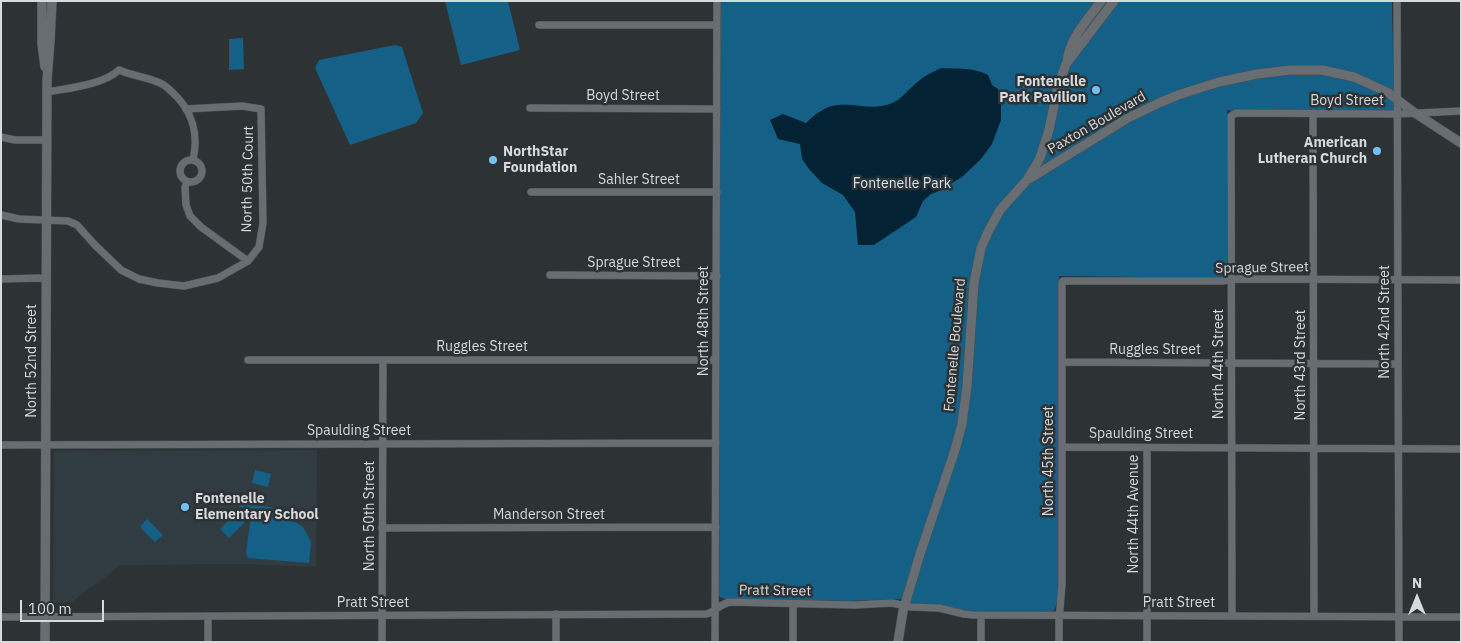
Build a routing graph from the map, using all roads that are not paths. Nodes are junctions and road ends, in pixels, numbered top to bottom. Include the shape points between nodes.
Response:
1 (42, 1) edge
2 (52, 1) edge
3 (717, 1) edge
4 (1101, 1) edge
5 (1114, 1) edge
6 (1397, 1) edge
7 (539, 25) dead end
8 (717, 25) junction
9 (1066, 64) junction
10 (47, 80) junction
11 (47, 92) junction
12 (1397, 98) junction
13 (530, 108) dead end
14 (186, 109) junction
15 (717, 109) junction
16 (1461, 111) edge
17 (1234, 113) joint
18 (1312, 113) junction
19 (1414, 113) junction
20 (1397, 114) junction
21 (1, 137) edge
22 (47, 140) junction
23 (1461, 143) edge
24 (1040, 158) junction
25 (193, 160) junction
26 (1052, 165) junction
27 (1027, 180) junction
28 (187, 182) junction
29 (531, 192) dead end
30 (717, 192) junction
31 (1, 215) edge
32 (46, 220) junction
33 (248, 261) junction
34 (550, 275) dead end
35 (717, 276) junction
36 (1, 279) edge
37 (1313, 279) junction
38 (46, 280) junction
39 (1231, 280) junction
40 (1398, 280) junction
41 (1461, 280) edge
42 (1063, 281) joint
43 (248, 360) dead end
44 (383, 360) junction
45 (716, 360) junction
46 (1062, 362) junction
47 (1231, 363) junction
48 (1314, 364) junction
49 (1398, 364) junction
50 (716, 443) junction
51 (382, 444) junction
52 (1, 445) edge
53 (46, 445) junction
54 (1062, 446) junction
55 (1146, 447) junction
56 (1231, 447) junction
57 (1314, 448) junction
58 (1398, 448) junction
59 (1461, 449) edge
60 (716, 527) junction
61 (382, 528) junction
62 (793, 604) junction
63 (905, 606) junction
64 (716, 610) junction
65 (556, 614) junction
66 (382, 615) junction
67 (981, 615) junction
68 (1060, 615) junction
69 (1147, 615) junction
70 (208, 616) junction
71 (1232, 616) junction
72 (1314, 616) junction
73 (1, 617) edge
74 (45, 617) junction
75 (1399, 617) junction
76 (1461, 617) edge
77 (46, 642) edge
78 (208, 642) edge
79 (382, 642) edge
80 (556, 642) edge
81 (716, 642) edge
82 (793, 642) edge
83 (898, 642) edge
84 (981, 642) edge
85 (1059, 642) edge
86 (1147, 642) edge
87 (1399, 642) edge

1 - 10 main road, North 52nd Street via 43,61
2 - 10 main road, North 52nd Street
3 - 8 street, North 48th Street
4 - 9 main road, Fontenelle Boulevard via 1074,39
5 - 9 main road, Fontenelle Boulevard
6 - 12 street, North 42nd Street
7 - 8 street
8 - 15 street, North 48th Street
9 - 24 main road, Fontenelle Boulevard
10 - 11 main road, North 52nd Street
11 - 14 street via 93,82 119,70 163,84
11 - 22 main road, North 52nd Street
12 - 19 main road, Paxton Boulevard
12 - 20 street, North 42nd Street
12 - 26 main road, Paxton Boulevard via 1376,86 1334,72 1290,70 1237,78 1193,90 1143,110
13 - 15 street, Boyd Street
14 - 25 street via 196,138
14 - 33 street, North 50th Court via 242,106 262,110 263,223 258,247
15 - 30 street, North 48th Street
16 - 19 street, Boyd Street
17 - 18 street, Boyd Street
17 - 39 street, North 44th Street via 1230,119
18 - 20 street, Boyd Street
18 - 37 street, North 43rd Street
19 - 20 street, Boyd Street
19 - 23 main road, Paxton Boulevard
20 - 40 street, North 42nd Street
21 - 22 street
22 - 32 main road, North 52nd Street
24 - 26 main road
24 - 27 main road, Fontenelle Boulevard
25 - 28 street via 186,160 179,169 180,176
25 - 28 street via 201,166 202,175 197,181
26 - 27 main road, Paxton Boulevard
27 - 63 main road, Fontenelle Boulevard via 1000,210 979,255 972,294 962,424
28 - 33 street via 186,206 190,216
29 - 30 street, Sahler Street
30 - 35 street, North 48th Street
31 - 32 street
32 - 33 street via 68,221 77,225 120,270 148,281 184,286 218,278
32 - 38 main road, North 52nd Street
34 - 35 street, Sprague Street
35 - 45 street, North 48th Street
36 - 38 street
37 - 39 street, Sprague Street
37 - 40 street, Sprague Street
37 - 48 street, North 43rd Street
38 - 53 main road, North 52nd Street
39 - 42 street, Sprague Street
39 - 47 street, North 44th Street
40 - 41 street, Sprague Street
40 - 49 street, North 42nd Street
42 - 46 street, North 45th Street
43 - 44 street, Ruggles Street
44 - 45 street, Ruggles Street
44 - 51 street, North 50th Street
45 - 50 street, North 48th Street
46 - 47 street, Ruggles Street
46 - 54 street, North 45th Street
47 - 48 street, Ruggles Street
47 - 56 street, North 44th Street
48 - 49 street, Ruggles Street
48 - 57 street, North 43rd Street
49 - 58 street, North 42nd Street
50 - 51 street, Spaulding Street
50 - 60 street, North 48th Street
51 - 53 street, Spaulding Street
51 - 61 street, North 50th Street
52 - 53 street, Spaulding Street
53 - 74 main road, North 52nd Street
54 - 55 street, Spaulding Street
54 - 68 street, North 45th Street
55 - 56 street, Spaulding Street
55 - 69 street, North 44th Avenue
56 - 57 street, Spaulding Street
56 - 71 street, North 44th Street
57 - 58 street, Spaulding Street
57 - 72 street, North 43rd Street
58 - 59 street, Spaulding Street
58 - 75 street, North 42nd Street
60 - 61 street, Manderson Street
60 - 64 street, North 48th Street
61 - 66 street, North 50th Street
62 - 63 street, Pratt Street via 892,603
62 - 64 street, Pratt Street via 729,602
62 - 82 street
63 - 67 street, Pratt Street
63 - 83 main road, Fontenelle Boulevard
64 - 65 street, Pratt Street via 706,614
64 - 81 street, North 48th Street
65 - 66 street, Pratt Street
65 - 80 street
66 - 70 street, Pratt Street
66 - 79 street, North 50th Street
67 - 68 street, Pratt Street
67 - 84 street
68 - 69 street, Pratt Street
68 - 85 street, North 45th Street
69 - 71 street, Pratt Street
69 - 86 street, North 44th Avenue
70 - 74 street, Pratt Street
70 - 78 street
71 - 72 street, Pratt Street
72 - 75 street, Pratt Street
73 - 74 street, Pratt Street
74 - 77 main road, North 52nd Street
75 - 76 street, Pratt Street
75 - 87 street, North 42nd Street

